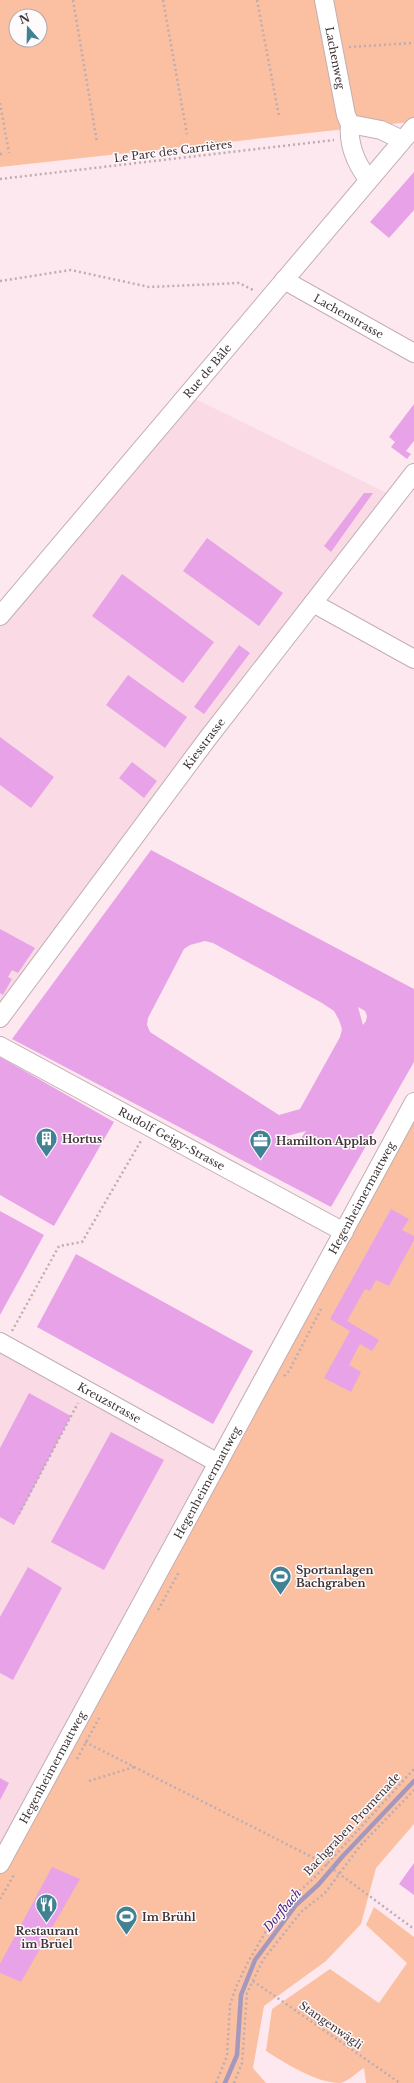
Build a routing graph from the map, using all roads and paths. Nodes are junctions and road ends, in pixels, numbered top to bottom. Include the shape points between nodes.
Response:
1 (73, 0) edge
2 (163, 0) edge
3 (257, 0) edge
4 (324, 0) edge
5 (414, 43) edge
6 (333, 47) junction
7 (0, 103) edge
8 (279, 116) dead end
9 (349, 126) junction
10 (408, 133) edge
11 (187, 134) dead end
12 (97, 142) dead end
13 (9, 153) dead end
14 (0, 179) edge
15 (368, 179) junction
16 (284, 280) junction
17 (0, 281) edge
18 (268, 298) junction
19 (414, 353) edge
20 (414, 473) edge
21 (313, 603) junction
22 (0, 616) edge
23 (414, 659) edge
24 (0, 1018) edge
25 (0, 1046) edge
26 (414, 1102) edge
27 (150, 1127) junction
28 (344, 1232) junction
29 (2, 1343) edge
30 (86, 1389) junction
31 (218, 1463) junction
32 (19, 1514) dead end
33 (70, 1734) junction
34 (134, 1767) junction
35 (414, 1769) edge
36 (89, 1781) dead end
37 (414, 1790) edge
38 (0, 1864) edge
39 (326, 1864) junction
40 (341, 1874) junction
41 (414, 1929) edge
42 (253, 1981) junction
43 (216, 2083) edge
44 (234, 2083) edge
45 (400, 2083) edge

1 - 12 path
2 - 11 path
3 - 8 path
4 - 6 street, Lachenweg
5 - 6 path via 363,48
6 - 9 street, Lachenweg
7 - 13 path
9 - 10 street
9 - 14 path, Le Parc des Carrières
9 - 15 street, Lachenweg via 357,164
10 - 15 street, Rue de Bâle
15 - 16 street, Rue de Bâle
16 - 18 street, Rue de Bâle
16 - 19 street, Lachenstrasse
17 - 18 path via 71,270 149,287 239,283
18 - 22 street, Rue de Bâle
20 - 21 street, Kiesstrasse
21 - 23 street
21 - 24 street, Kiesstrasse via 208,738
25 - 27 street, Rudolf Geigy-Strasse
26 - 28 street, Hegenheimermattweg
27 - 28 street, Rudolf Geigy-Strasse
27 - 29 path via 82,1242 59,1246
28 - 31 street, Hegenheimermattweg
29 - 30 street, Kreuzstrasse
30 - 31 street, Kreuzstrasse
30 - 32 path
31 - 33 street, Hegenheimermattweg
33 - 34 path
33 - 38 street, Hegenheimermattweg
34 - 36 path
34 - 39 path
35 - 39 path, Bachgraben Promenade
37 - 40 path, Bachgraben Promenade via 360,1846
39 - 40 path
39 - 43 path, Bachgraben Promenade via 292,1898 266,1931 247,1964 230,2005 227,2056
40 - 41 path
40 - 42 path, Bachgraben Promenade via 325,1893 301,1912 263,1960
42 - 44 path, Bachgraben Promenade via 247,1993 242,2063
42 - 45 path, Stangenwägli

